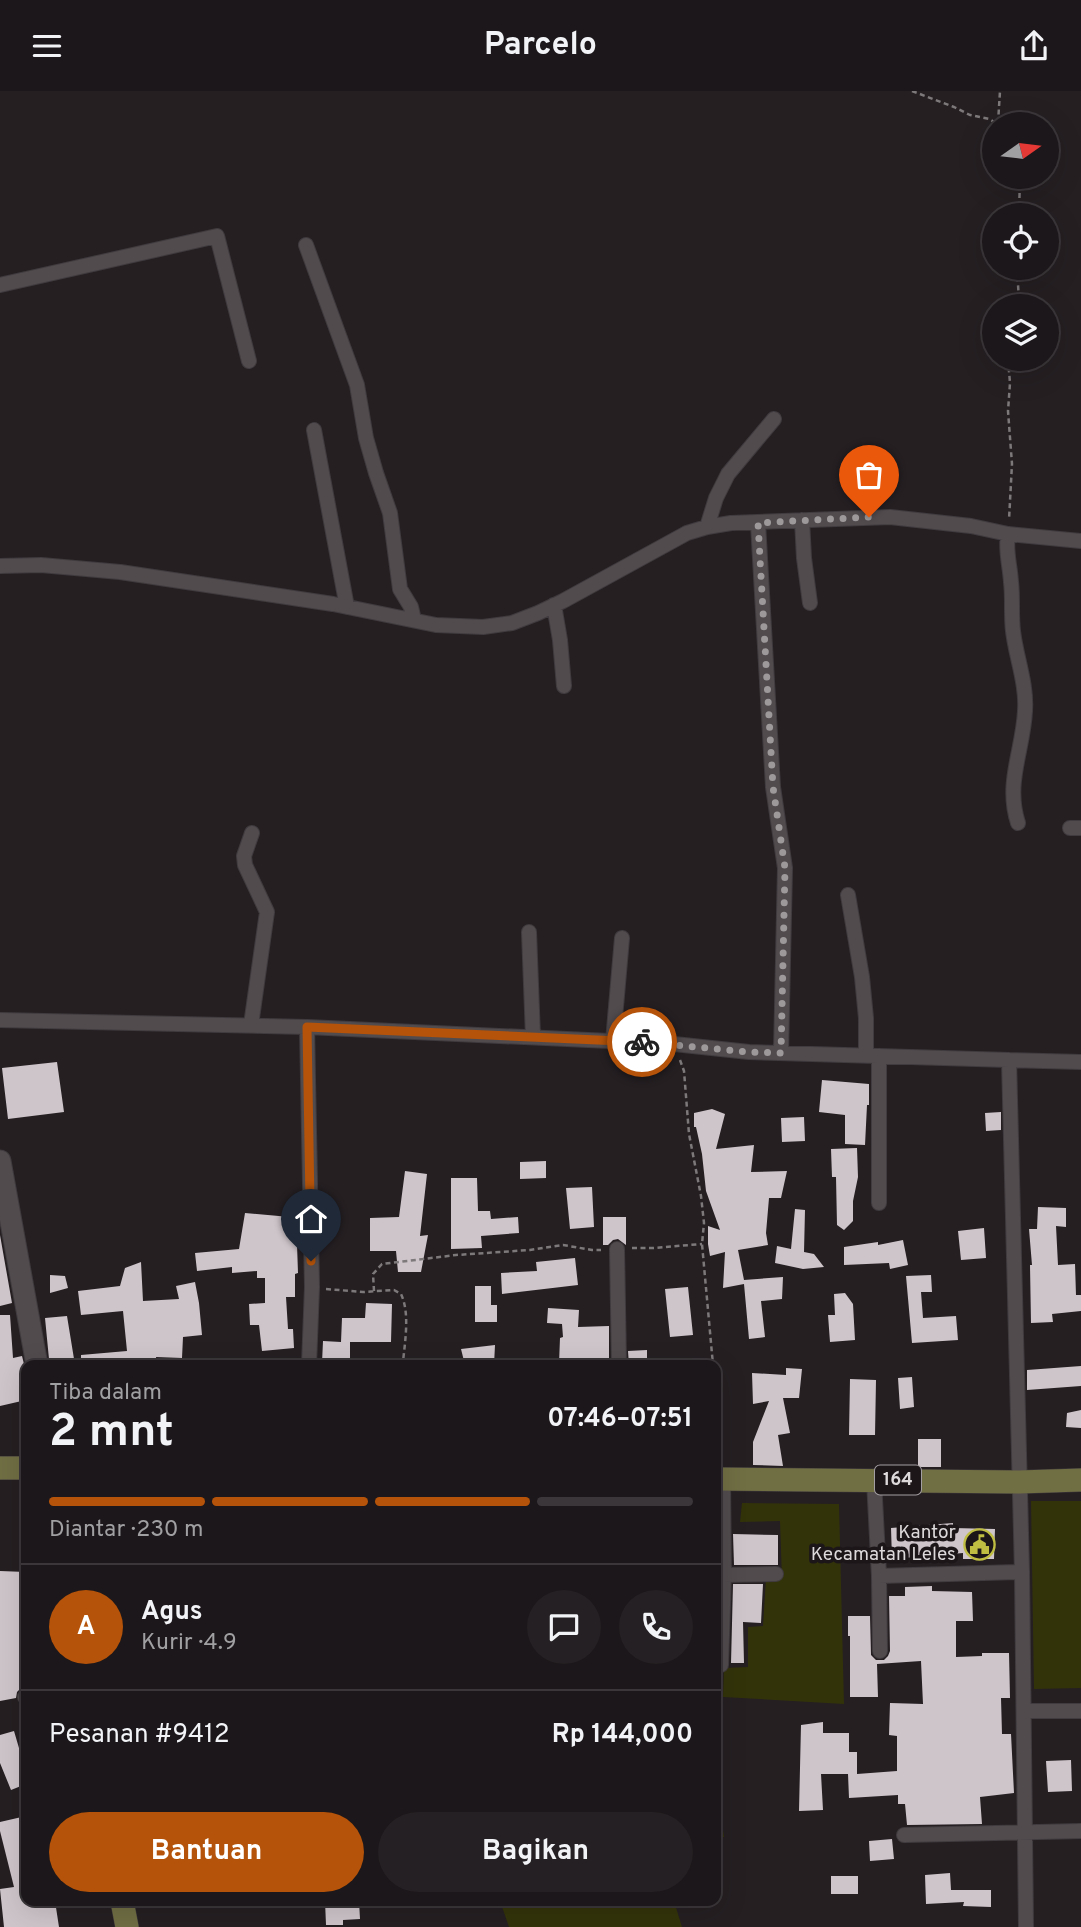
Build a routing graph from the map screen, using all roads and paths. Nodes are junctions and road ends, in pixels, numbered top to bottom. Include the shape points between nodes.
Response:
1 (912, 91) edge
2 (1000, 91) edge
3 (999, 112) edge
4 (982, 119) edge
5 (306, 245) dead end
6 (0, 285) edge
7 (249, 361) dead end
8 (1009, 371) edge
9 (774, 419) dead end
10 (314, 430) dead end
11 (802, 520) junction
12 (758, 523) junction
13 (707, 527) junction
14 (1008, 534) junction
15 (1081, 541) edge
16 (0, 566) edge
17 (810, 603) dead end
18 (554, 605) junction
19 (347, 607) junction
20 (414, 620) junction
21 (564, 686) dead end
22 (1018, 823) dead end
23 (252, 833) dead end
24 (848, 895) dead end
25 (529, 932) dead end
26 (622, 938) dead end
27 (0, 1020) edge
28 (251, 1025) junction
29 (307, 1027) junction
30 (533, 1037) junction
31 (613, 1041) junction
32 (674, 1044) junction
33 (781, 1053) junction
34 (873, 1056) junction
35 (1009, 1060) junction
36 (1081, 1062) edge
37 (0, 1161) edge
38 (878, 1203) dead end
39 (702, 1244) junction
40 (617, 1249) junction
41 (312, 1287) junction
42 (374, 1291) junction
43 (36, 1360) edge
44 (309, 1360) edge
45 (402, 1360) edge
46 (619, 1360) edge
47 (713, 1360) edge
48 (0, 1468) edge
49 (21, 1468) edge
50 (721, 1479) edge
51 (874, 1480) junction
52 (1081, 1481) edge
53 (1019, 1482) junction
54 (721, 1511) edge
55 (1022, 1572) junction
56 (776, 1574) dead end
57 (723, 1575) junction
58 (879, 1576) junction
59 (880, 1651) dead end
60 (721, 1664) dead end
61 (1024, 1711) junction
62 (1081, 1711) edge
63 (1081, 1831) edge
64 (1026, 1833) junction
65 (904, 1835) dead end
66 (123, 1906) edge
67 (127, 1927) edge
68 (1026, 1927) edge

1 - 4 path
2 - 3 path
5 - 20 street via 357,385 366,438 390,513 400,589
6 - 7 street via 217,236
8 - 14 path via 1012,464
9 - 13 street via 728,474
10 - 19 street
11 - 12 street
11 - 14 street via 913,518
11 - 17 street
12 - 13 street
12 - 33 street via 773,787 785,868
13 - 18 street via 673,539
14 - 15 street
14 - 22 street via 1013,632 1025,693 1012,792
16 - 19 street via 85,568
18 - 20 street via 497,626 460,627
18 - 21 street
19 - 20 street
23 - 28 street via 245,865 267,912
24 - 34 street
25 - 30 street
26 - 31 street
27 - 28 street
28 - 29 street
29 - 30 street
29 - 41 street
30 - 31 street
31 - 32 street
32 - 33 street
32 - 39 path via 684,1071 704,1223
33 - 34 street
34 - 35 street
34 - 38 street
35 - 36 street
35 - 53 street
37 - 43 street
39 - 40 path
39 - 47 path
40 - 42 path via 592,1251 563,1245 382,1263 373,1274
40 - 46 street
41 - 42 path
41 - 44 street
42 - 45 path via 394,1290 404,1300
48 - 49 main road
50 - 51 main road, 164
51 - 53 main road, 164
51 - 58 street
52 - 53 main road, 164
53 - 55 street
54 - 57 street
55 - 58 street
55 - 61 street
56 - 57 street
57 - 60 street
58 - 59 street
61 - 62 street
61 - 64 street
63 - 64 street
64 - 65 street
64 - 68 street
66 - 67 main road

